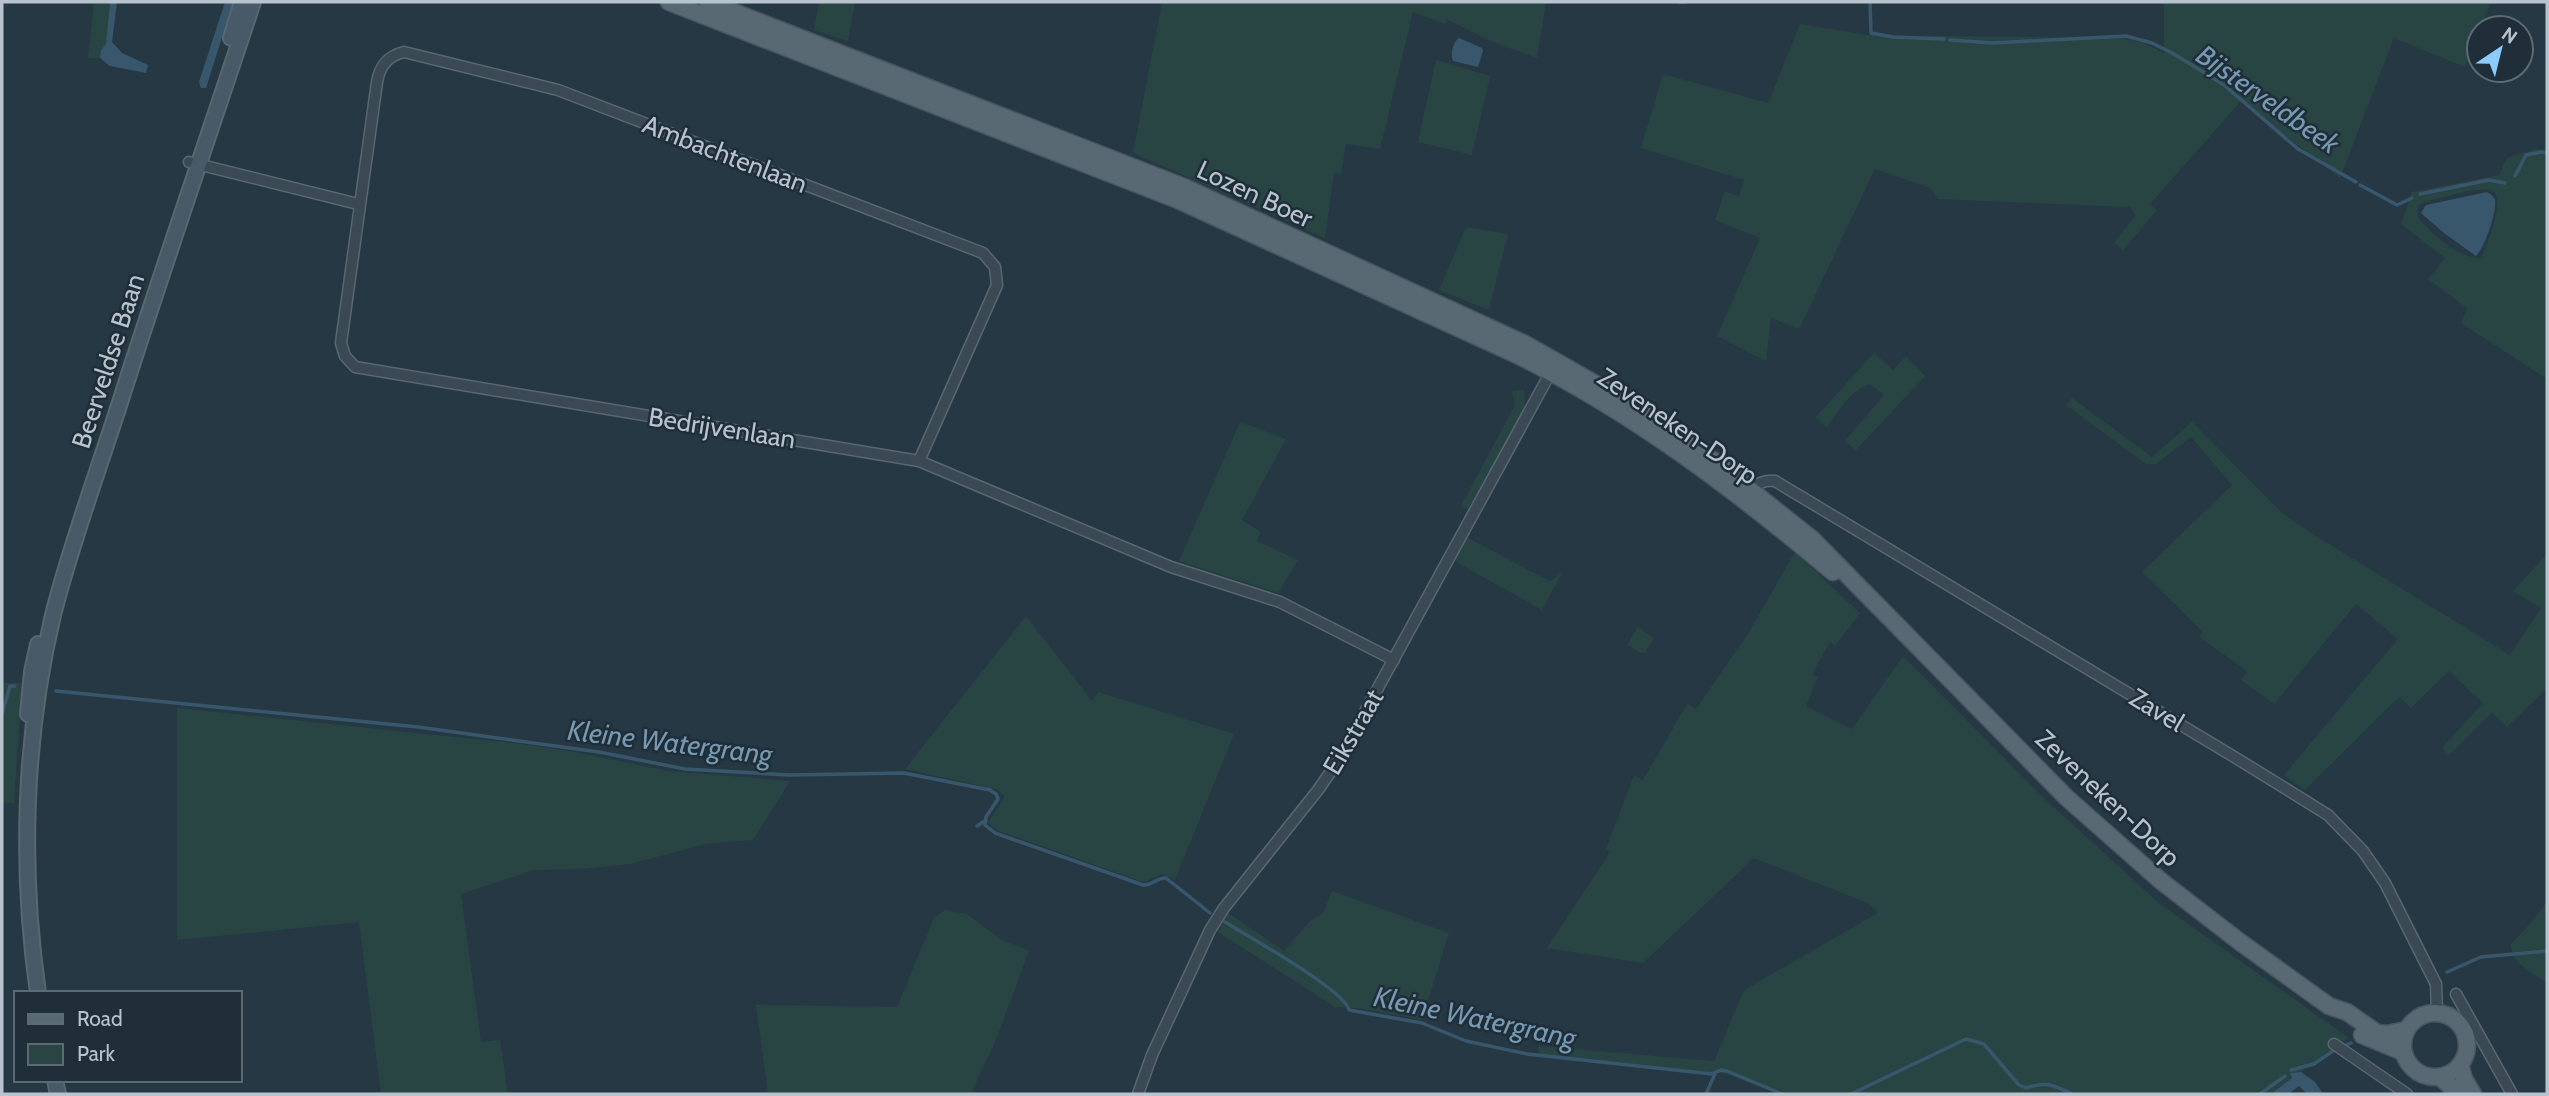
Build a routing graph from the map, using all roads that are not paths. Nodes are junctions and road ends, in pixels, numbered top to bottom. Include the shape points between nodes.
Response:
1 (242, 2) edge
2 (253, 2) edge
3 (669, 2) edge
4 (708, 2) edge
5 (194, 163) junction
6 (358, 204) junction
7 (1554, 366) junction
8 (919, 461) junction
9 (1787, 489) junction
10 (1747, 494) junction
11 (1766, 509) junction
12 (1394, 660) junction
13 (38, 991) edge
14 (2456, 994) dead end
15 (2329, 1006) junction
16 (2437, 1013) junction
17 (2406, 1030) junction
18 (2334, 1044) dead end
19 (2403, 1052) junction
20 (2460, 1065) junction
21 (2440, 1077) junction
22 (1138, 1094) edge
23 (2407, 1094) edge
24 (2459, 1094) edge
25 (2473, 1094) edge
26 (2512, 1094) edge

1 - 5 main road, Beerveldse Baan
2 - 5 main road, Beerveldse Baan
3 - 7 main road, Lozen Boer via 1178,200
4 - 7 main road, Lozen Boer via 1184,187
5 - 6 street
5 - 13 main road, Beerveldse Baan via 62,585 45,654 32,740 27,829
6 - 8 street, Bedrijvenlaan via 341,343 355,367
6 - 8 street, Ambachtenlaan via 379,71 384,62 404,52 558,90 983,253 995,267 997,285
7 - 10 main road, Zeveneken-Dorp
7 - 12 street, Eikstraat
8 - 12 street, Bedrijvenlaan via 1171,567 1280,602
9 - 10 street, Zavel via 1766,480
9 - 11 street
9 - 16 street, Zavel via 2328,816 2363,851 2385,883 2436,984
10 - 11 main road, Zeveneken-Dorp
11 - 15 main road, Zeveneken-Dorp via 1856,592 1875,603 2133,859
12 - 22 street, Eikstraat via 1331,771 1210,930
14 - 26 street
15 - 17 main road, Zeveneken-Dorp via 2347,1012 2377,1033
15 - 19 main road, Zeveneken-Dorp via 2337,1018 2368,1040
16 - 17 main road, Zeveneken-Dorp via 2415,1019
16 - 20 main road via 2453,1018 2464,1032 2467,1049
17 - 19 main road
18 - 23 street
19 - 21 main road, Zeveneken-Dorp via 2417,1072
20 - 21 main road
20 - 25 main road
21 - 24 main road, Zeveneken-Dorp

